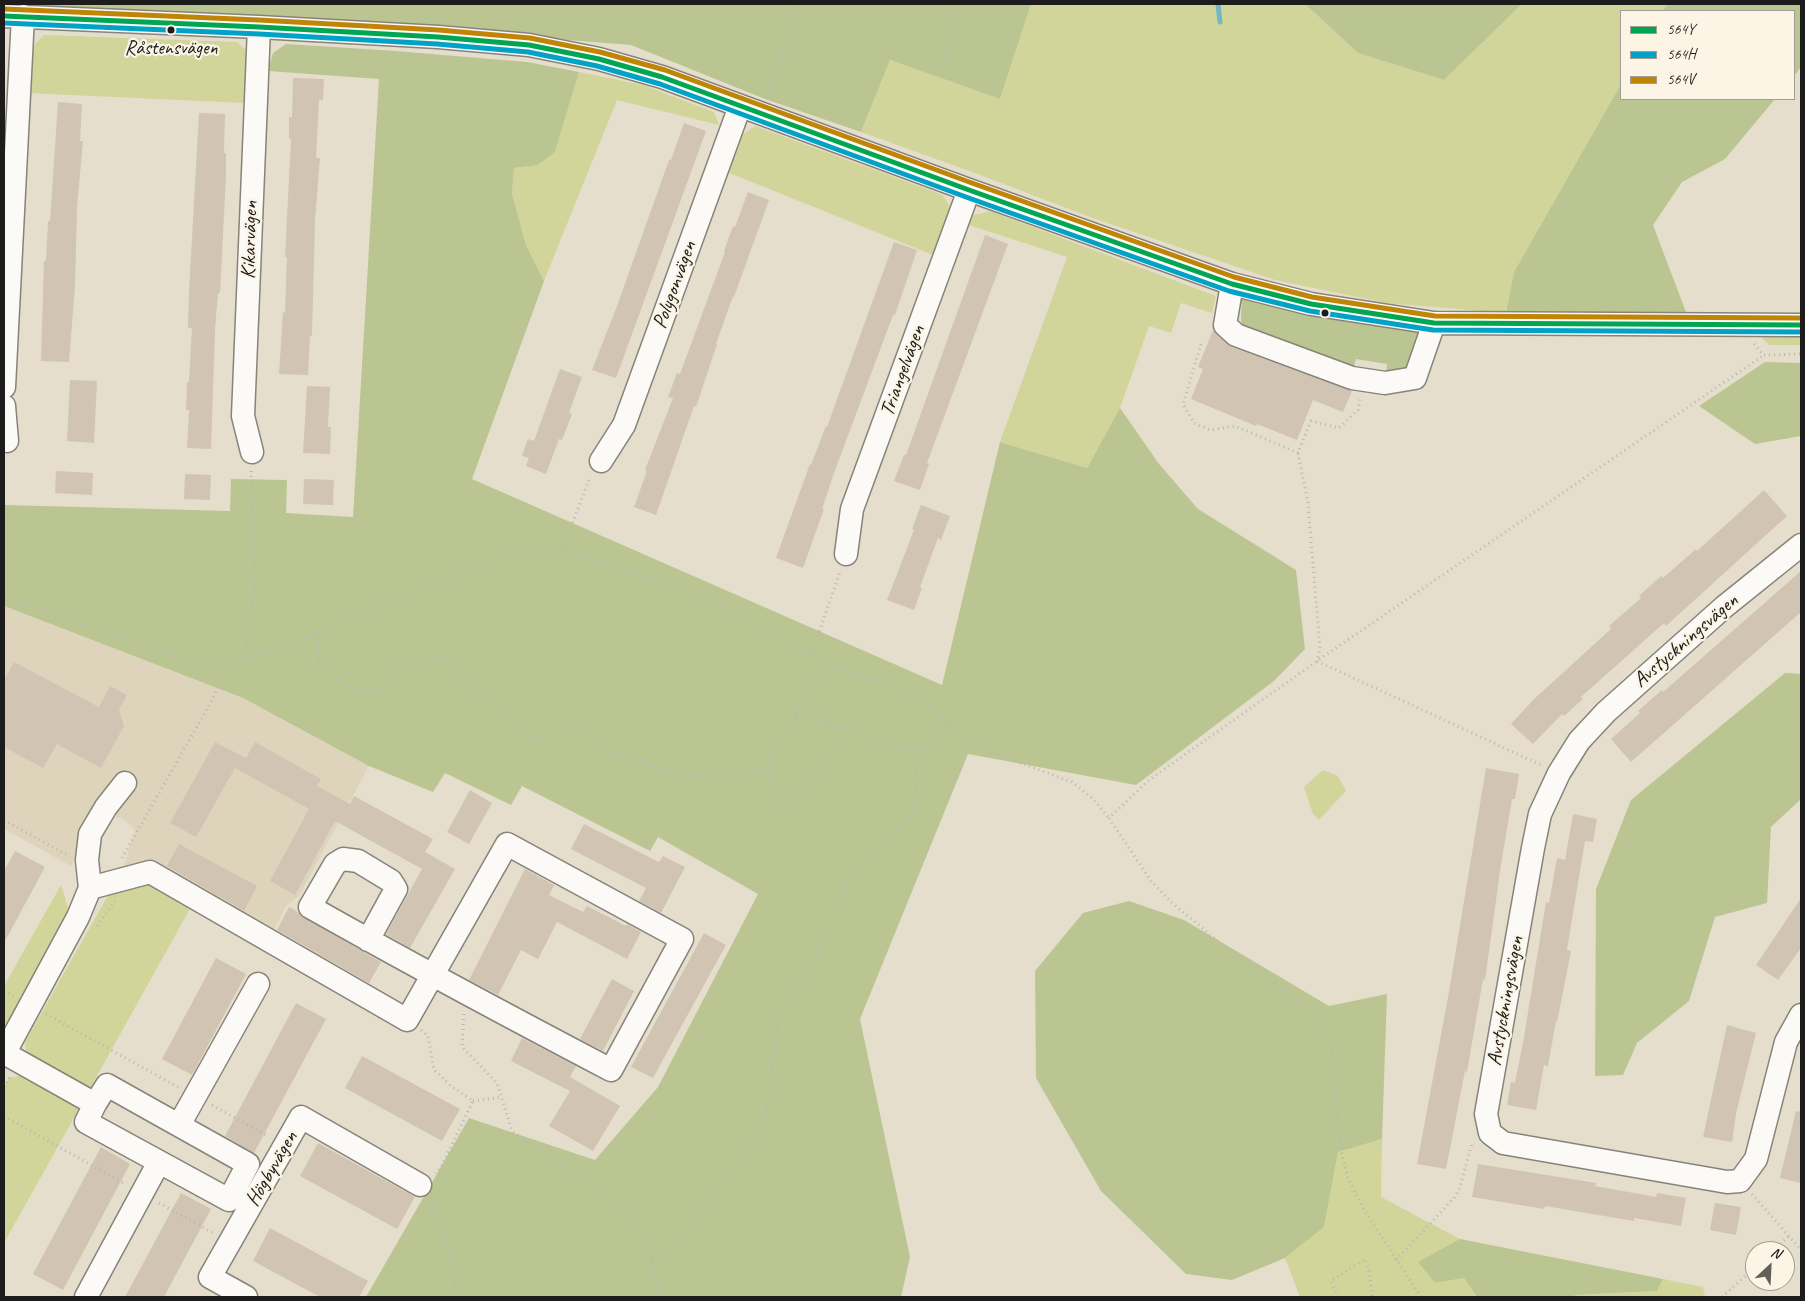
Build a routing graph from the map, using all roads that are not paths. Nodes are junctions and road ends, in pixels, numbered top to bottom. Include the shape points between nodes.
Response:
1 (13, 16) edge
2 (259, 27) junction
3 (740, 106) junction
4 (969, 190) junction
5 (1232, 284) junction
6 (1434, 323) junction
7 (1801, 325) edge
8 (4, 387) edge
9 (4, 406) edge
10 (7, 441) dead end
11 (252, 452) road end
12 (601, 461) road end
13 (1801, 545) edge
14 (846, 554) road end
15 (125, 784) dead end
16 (90, 888) junction
17 (368, 940) dead end
18 (433, 976) junction
19 (258, 984) dead end
20 (1801, 1015) edge
21 (4, 1054) edge
22 (95, 1104) junction
23 (179, 1125) junction
24 (159, 1162) junction
25 (420, 1185) road end
26 (86, 1297) edge
27 (246, 1297) edge

1 - 2 street
1 - 8 street
2 - 3 street via 438,37 529,46 626,66
2 - 11 street, Kikarvägen via 243,416
3 - 4 street
3 - 12 street, Polygonvägen via 624,425
4 - 5 street
4 - 14 street, Triangelvägen via 852,509
5 - 6 street via 1311,304
5 - 6 street via 1217,323 1236,335 1352,378 1385,383 1415,378
6 - 7 street
9 - 10 street
13 - 20 street, Avstyckningsvägen via 1724,607 1606,712 1579,741 1559,773 1540,814 1532,848 1486,1114 1490,1133 1503,1143 1728,1182 1740,1181 1756,1159 1786,1042
15 - 16 street via 90,834 87,860
16 - 18 street via 150,872 407,1020
16 - 21 street via 78,917
17 - 18 street
18 - 18 street via 507,844 682,939 611,1070
19 - 23 street
21 - 22 street
22 - 23 street, Högbyvägen via 107,1085
22 - 24 street, Högbyvägen via 86,1122
23 - 24 street, Högbyvägen via 248,1164 229,1200
24 - 26 street
25 - 27 street, Högbyvägen via 301,1117 210,1277

